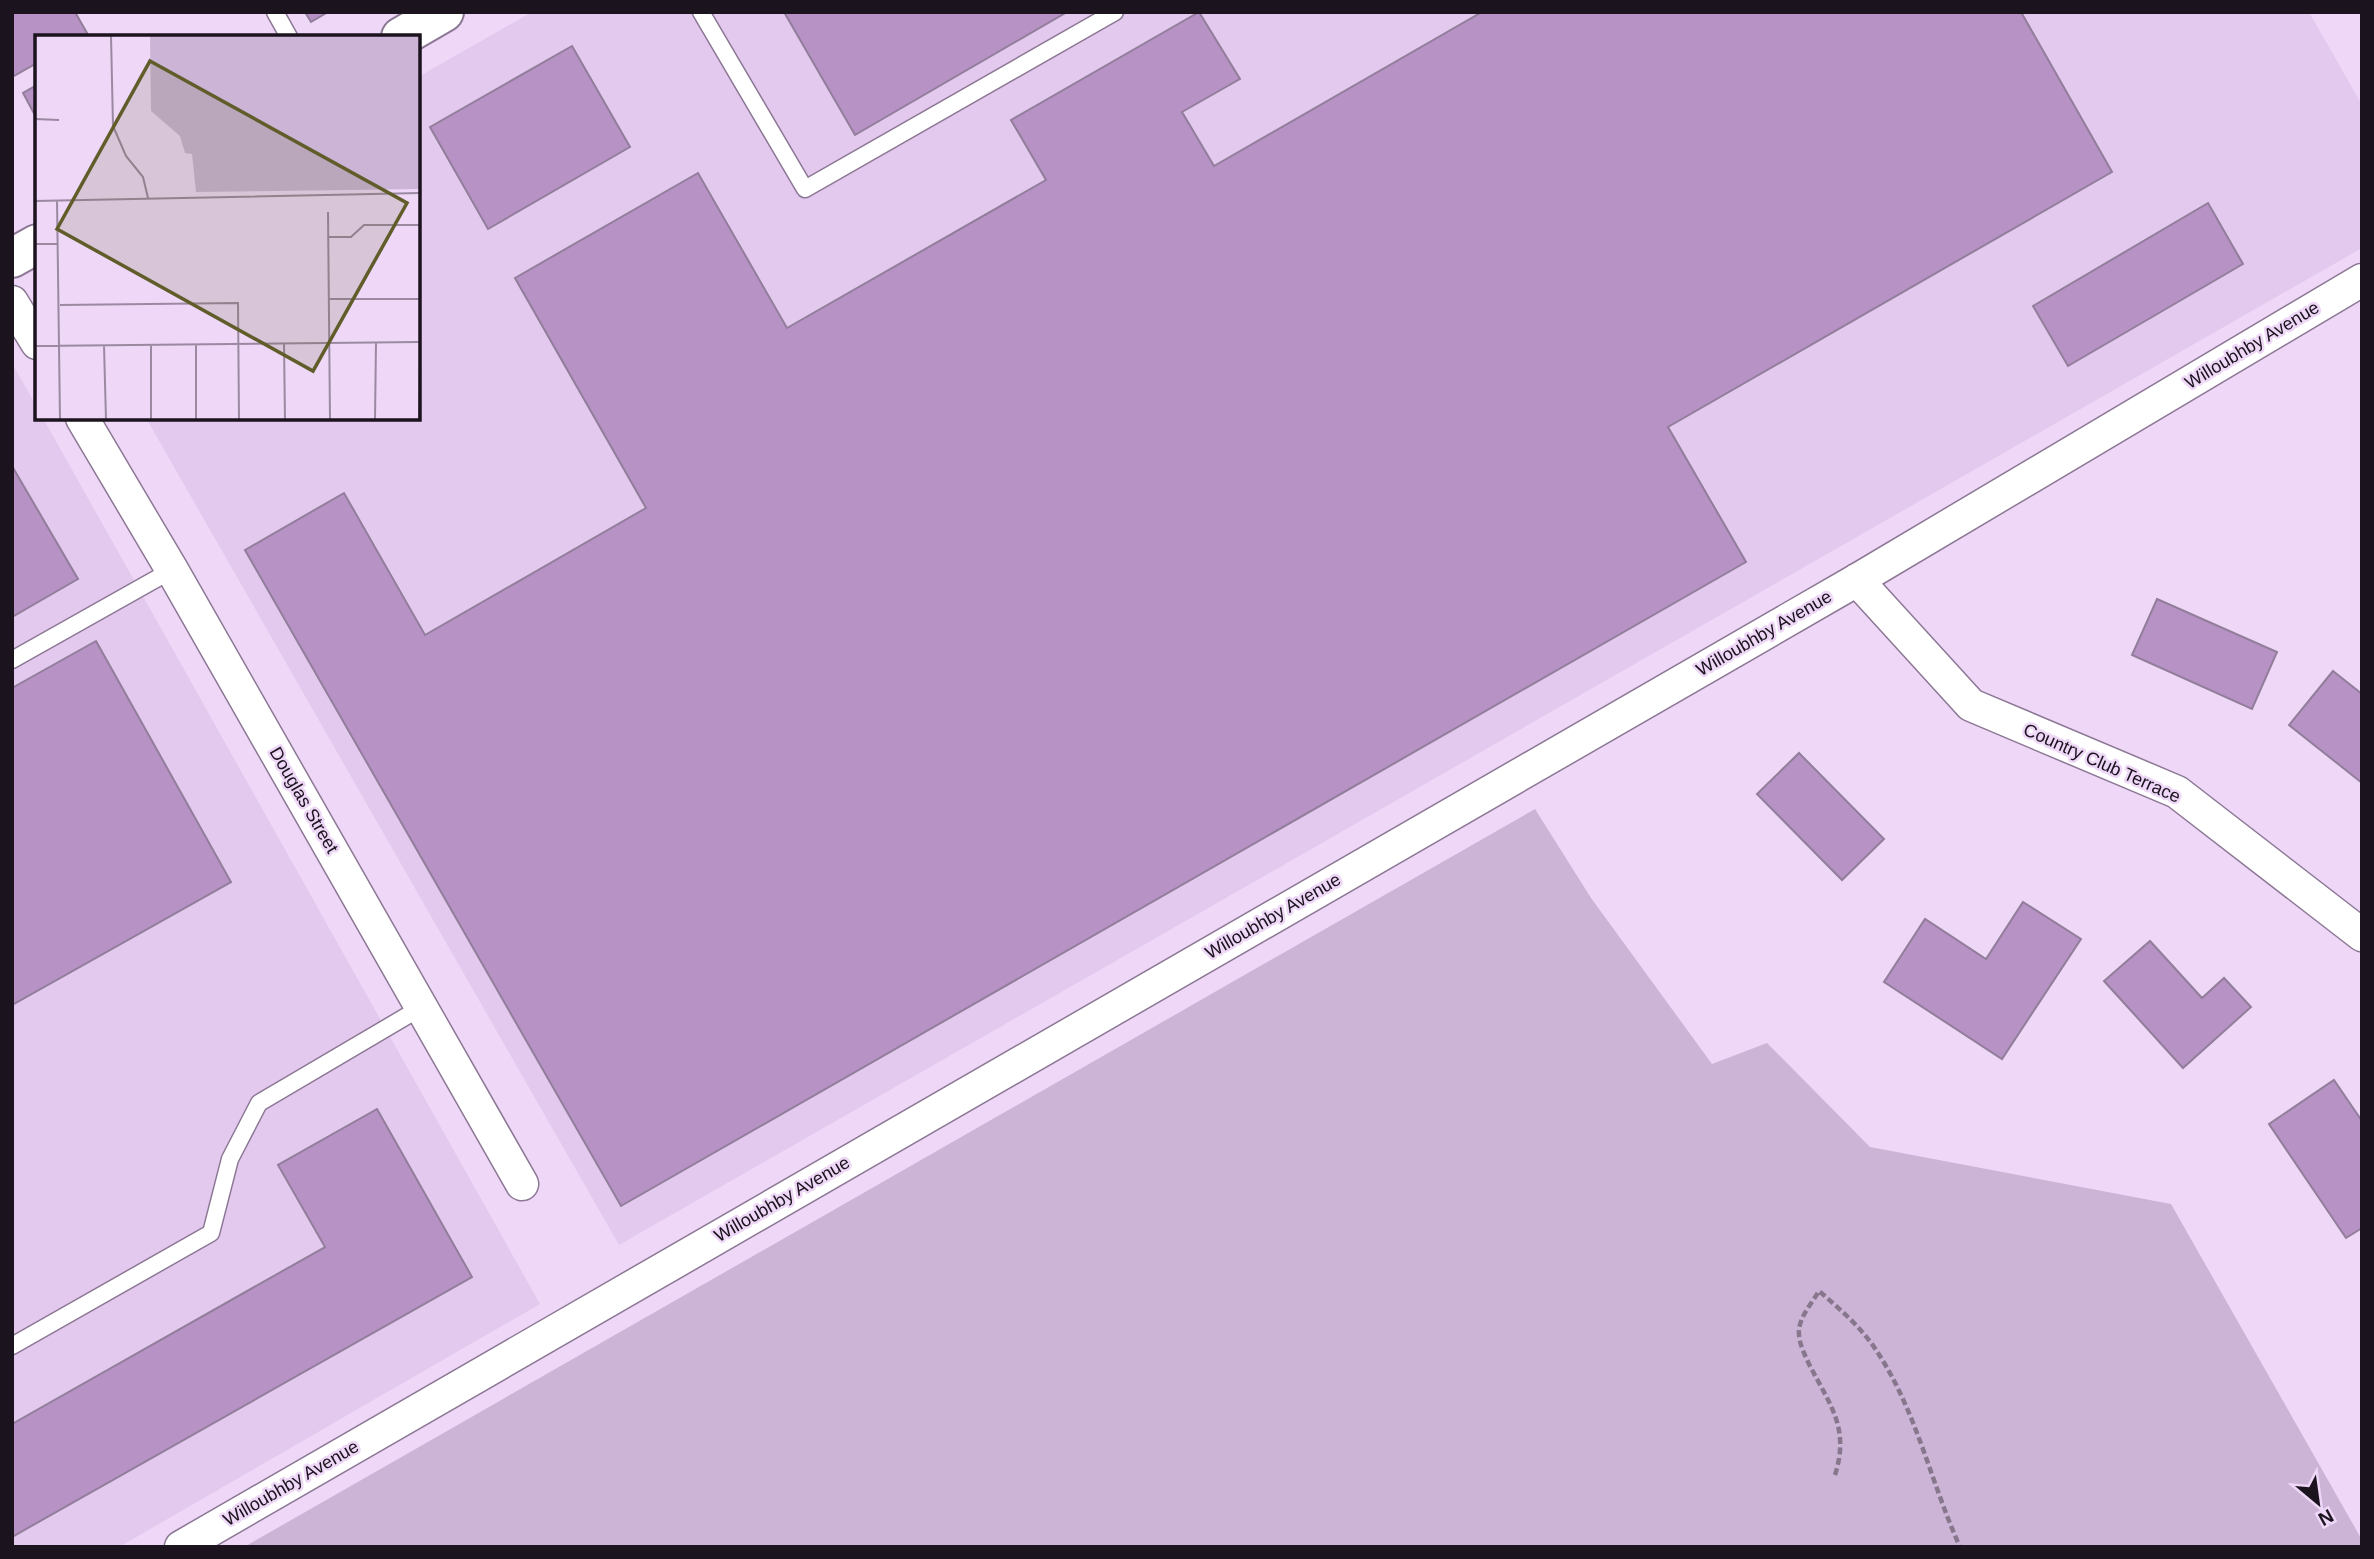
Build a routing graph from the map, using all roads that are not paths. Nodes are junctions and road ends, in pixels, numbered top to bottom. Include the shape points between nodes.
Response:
1 (275, 12) edge
2 (444, 12) edge
3 (701, 12) edge
4 (1115, 12) edge
5 (288, 35) edge
6 (404, 35) edge
7 (35, 245) edge
8 (12, 258) edge
9 (2362, 280) edge
10 (12, 302) edge
11 (35, 340) edge
12 (83, 420) edge
13 (172, 570) junction
14 (1857, 580) junction
15 (12, 660) edge
16 (2362, 935) edge
17 (422, 1007) junction
18 (522, 1184) dead end
19 (12, 1346) edge
20 (181, 1547) edge

1 - 5 lane
2 - 6 street
3 - 4 lane via 804,189
7 - 8 street
9 - 14 street, Willoubhby Avenue
10 - 11 street
12 - 13 street, Douglas Street
13 - 15 lane
13 - 17 street, Douglas Street
14 - 16 street, Country Club Terrace via 1970,705 2177,792
14 - 20 street, Willoubhby Avenue
17 - 18 street, Douglas Street
17 - 19 lane via 259,1103 230,1159 211,1233

